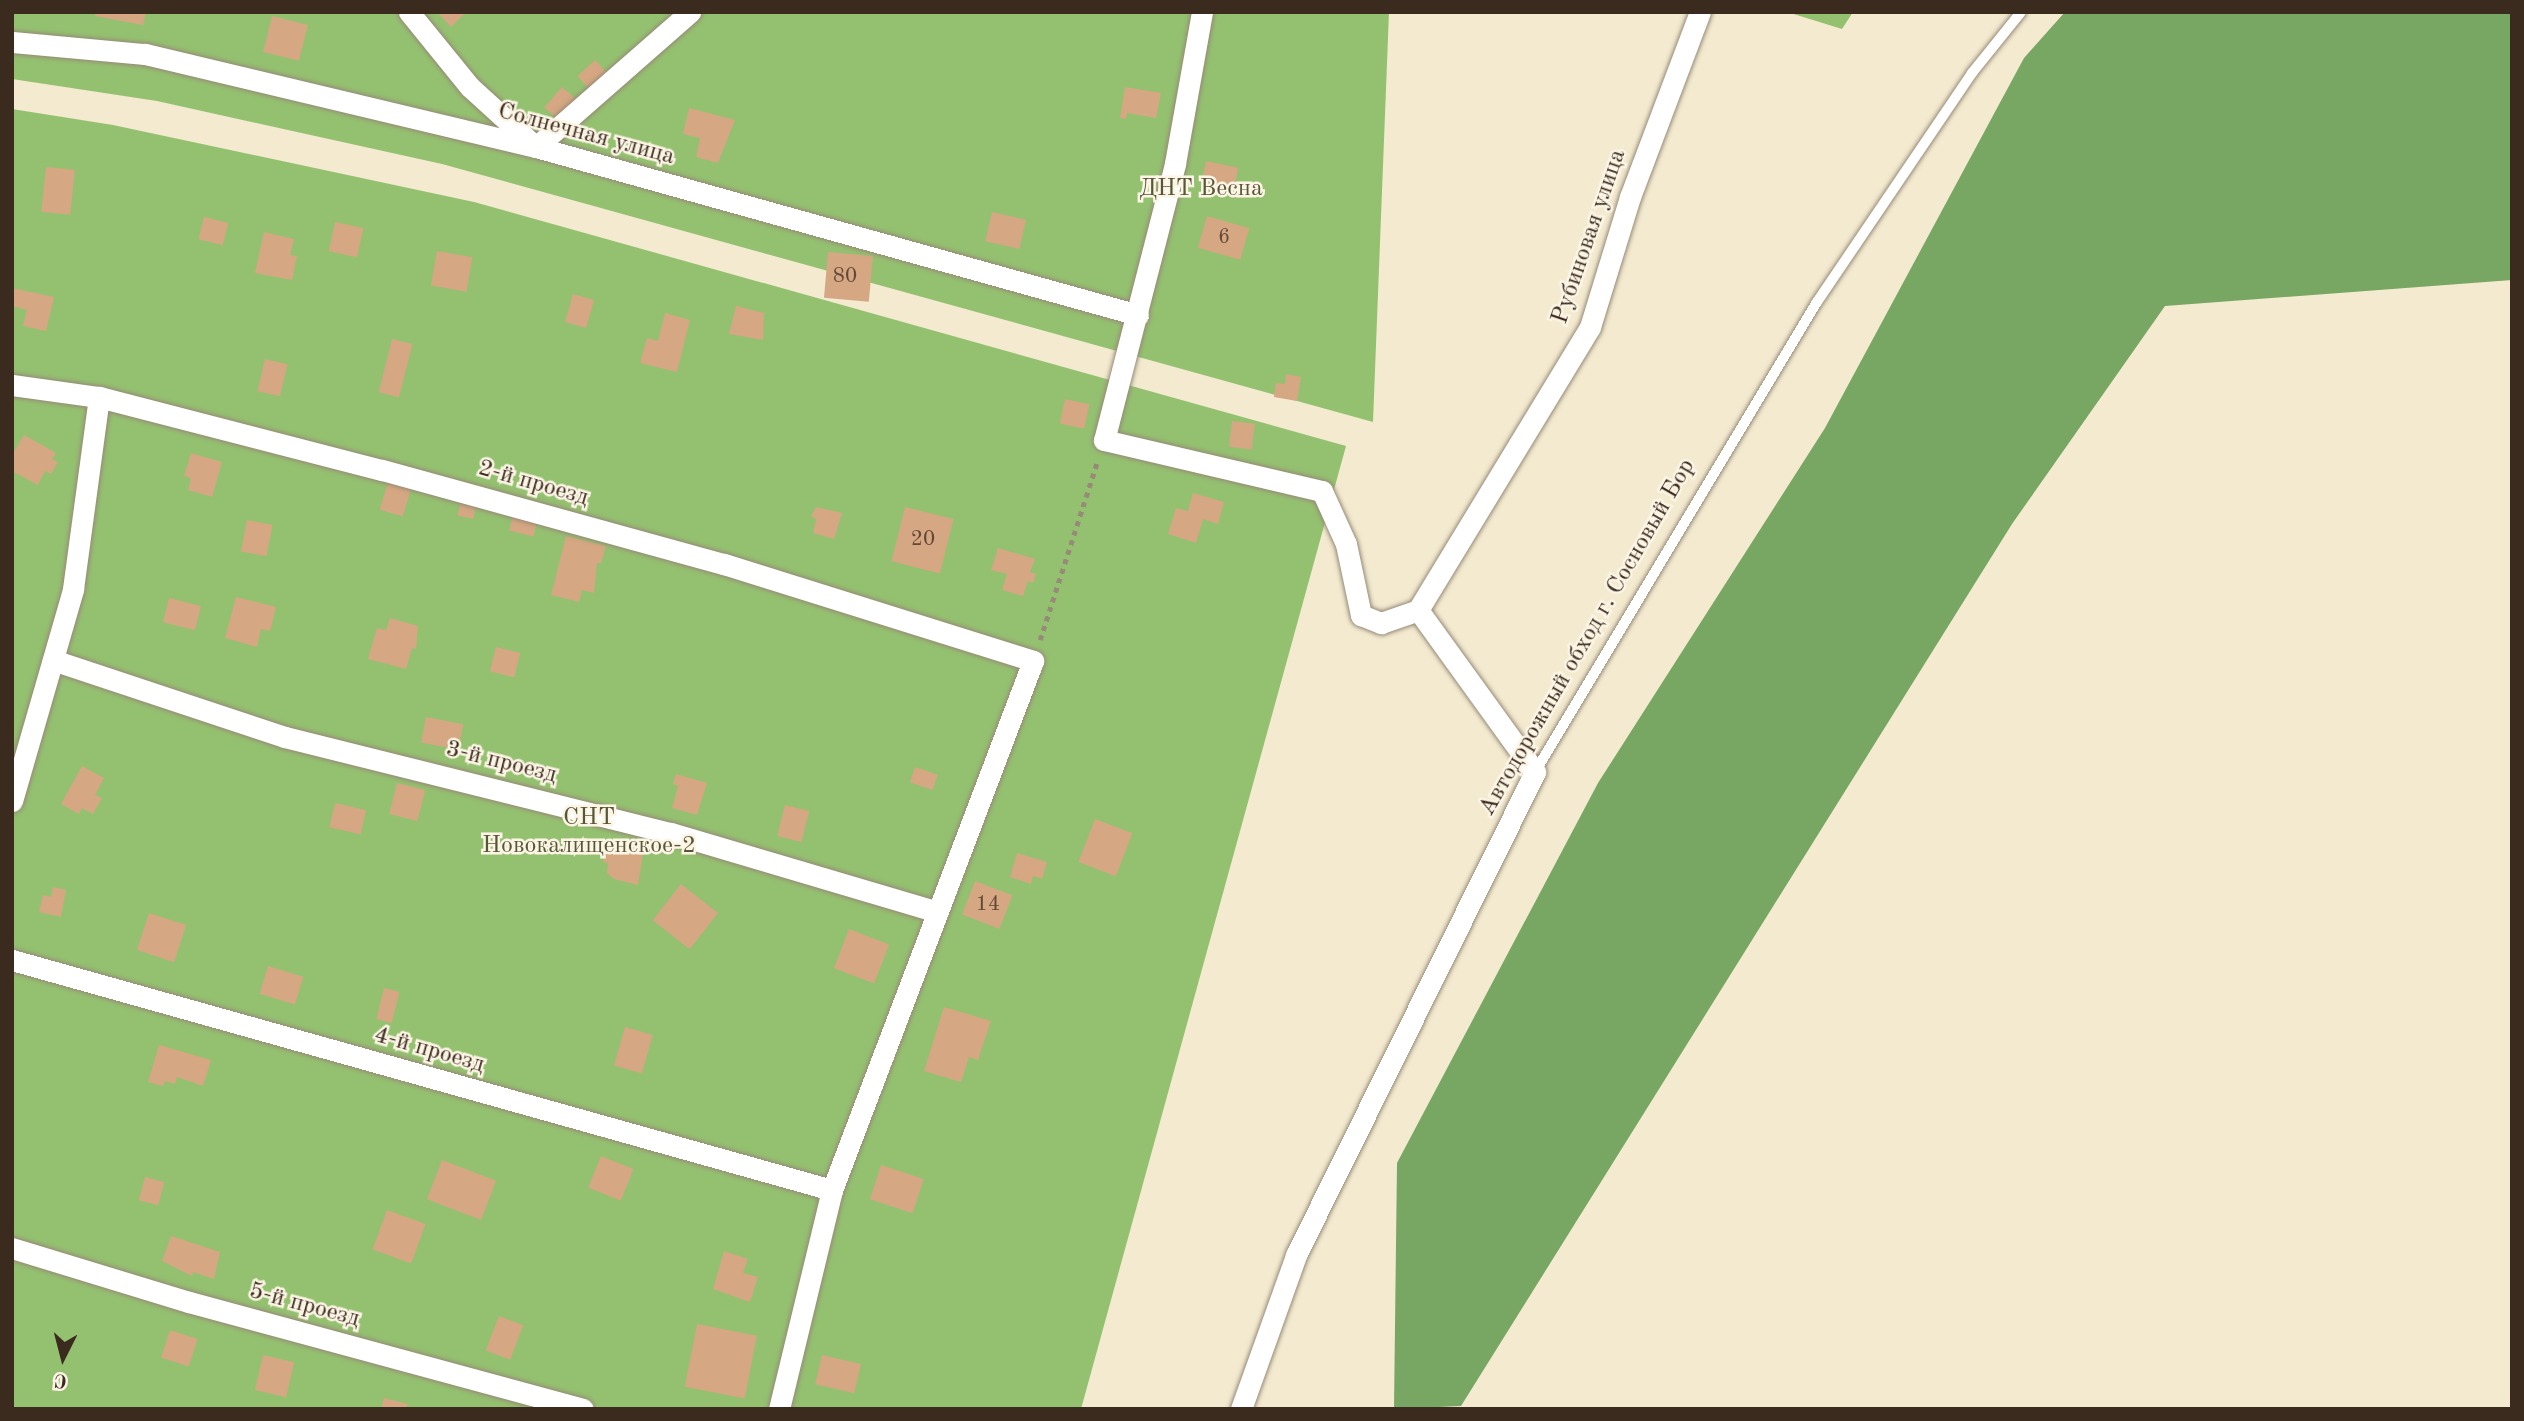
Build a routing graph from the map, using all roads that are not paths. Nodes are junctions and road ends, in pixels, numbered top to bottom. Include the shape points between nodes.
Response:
1 (409, 12) edge
2 (690, 12) edge
3 (1202, 12) edge
4 (1700, 12) edge
5 (2021, 12) edge
6 (12, 42) edge
7 (536, 147) junction
8 (1138, 315) junction
9 (12, 385) edge
10 (99, 397) junction
11 (1418, 610) junction
12 (53, 660) junction
13 (1535, 772) junction
14 (12, 801) edge
15 (938, 912) junction
16 (12, 960) edge
17 (832, 1190) junction
18 (12, 1248) edge
19 (583, 1409) edge
20 (779, 1409) edge
21 (1241, 1409) edge

1 - 7 street via 470,87
2 - 7 street
3 - 8 street via 1175,164
4 - 11 street, Рубиновая улица via 1630,197 1590,327
5 - 13 lane, Автодорожный обход г. Сосновый Бор via 1972,73 1818,302
6 - 7 street, Солнечная улица via 145,54
7 - 8 street, Солнечная улица
8 - 11 street via 1104,440 1322,491 1346,544 1361,615 1381,623
9 - 10 street, 2-й проезд
10 - 12 street via 73,589
10 - 15 street, 2-й проезд via 724,565 1033,661
11 - 13 street
12 - 14 street
12 - 15 street, 3-й проезд via 285,737 671,833
13 - 21 street, Автодорожный обход г. Сосновый Бор via 1296,1255
15 - 17 street
16 - 17 street, 4-й проезд
17 - 20 street
18 - 19 street, 5-й проезд via 189,1302

